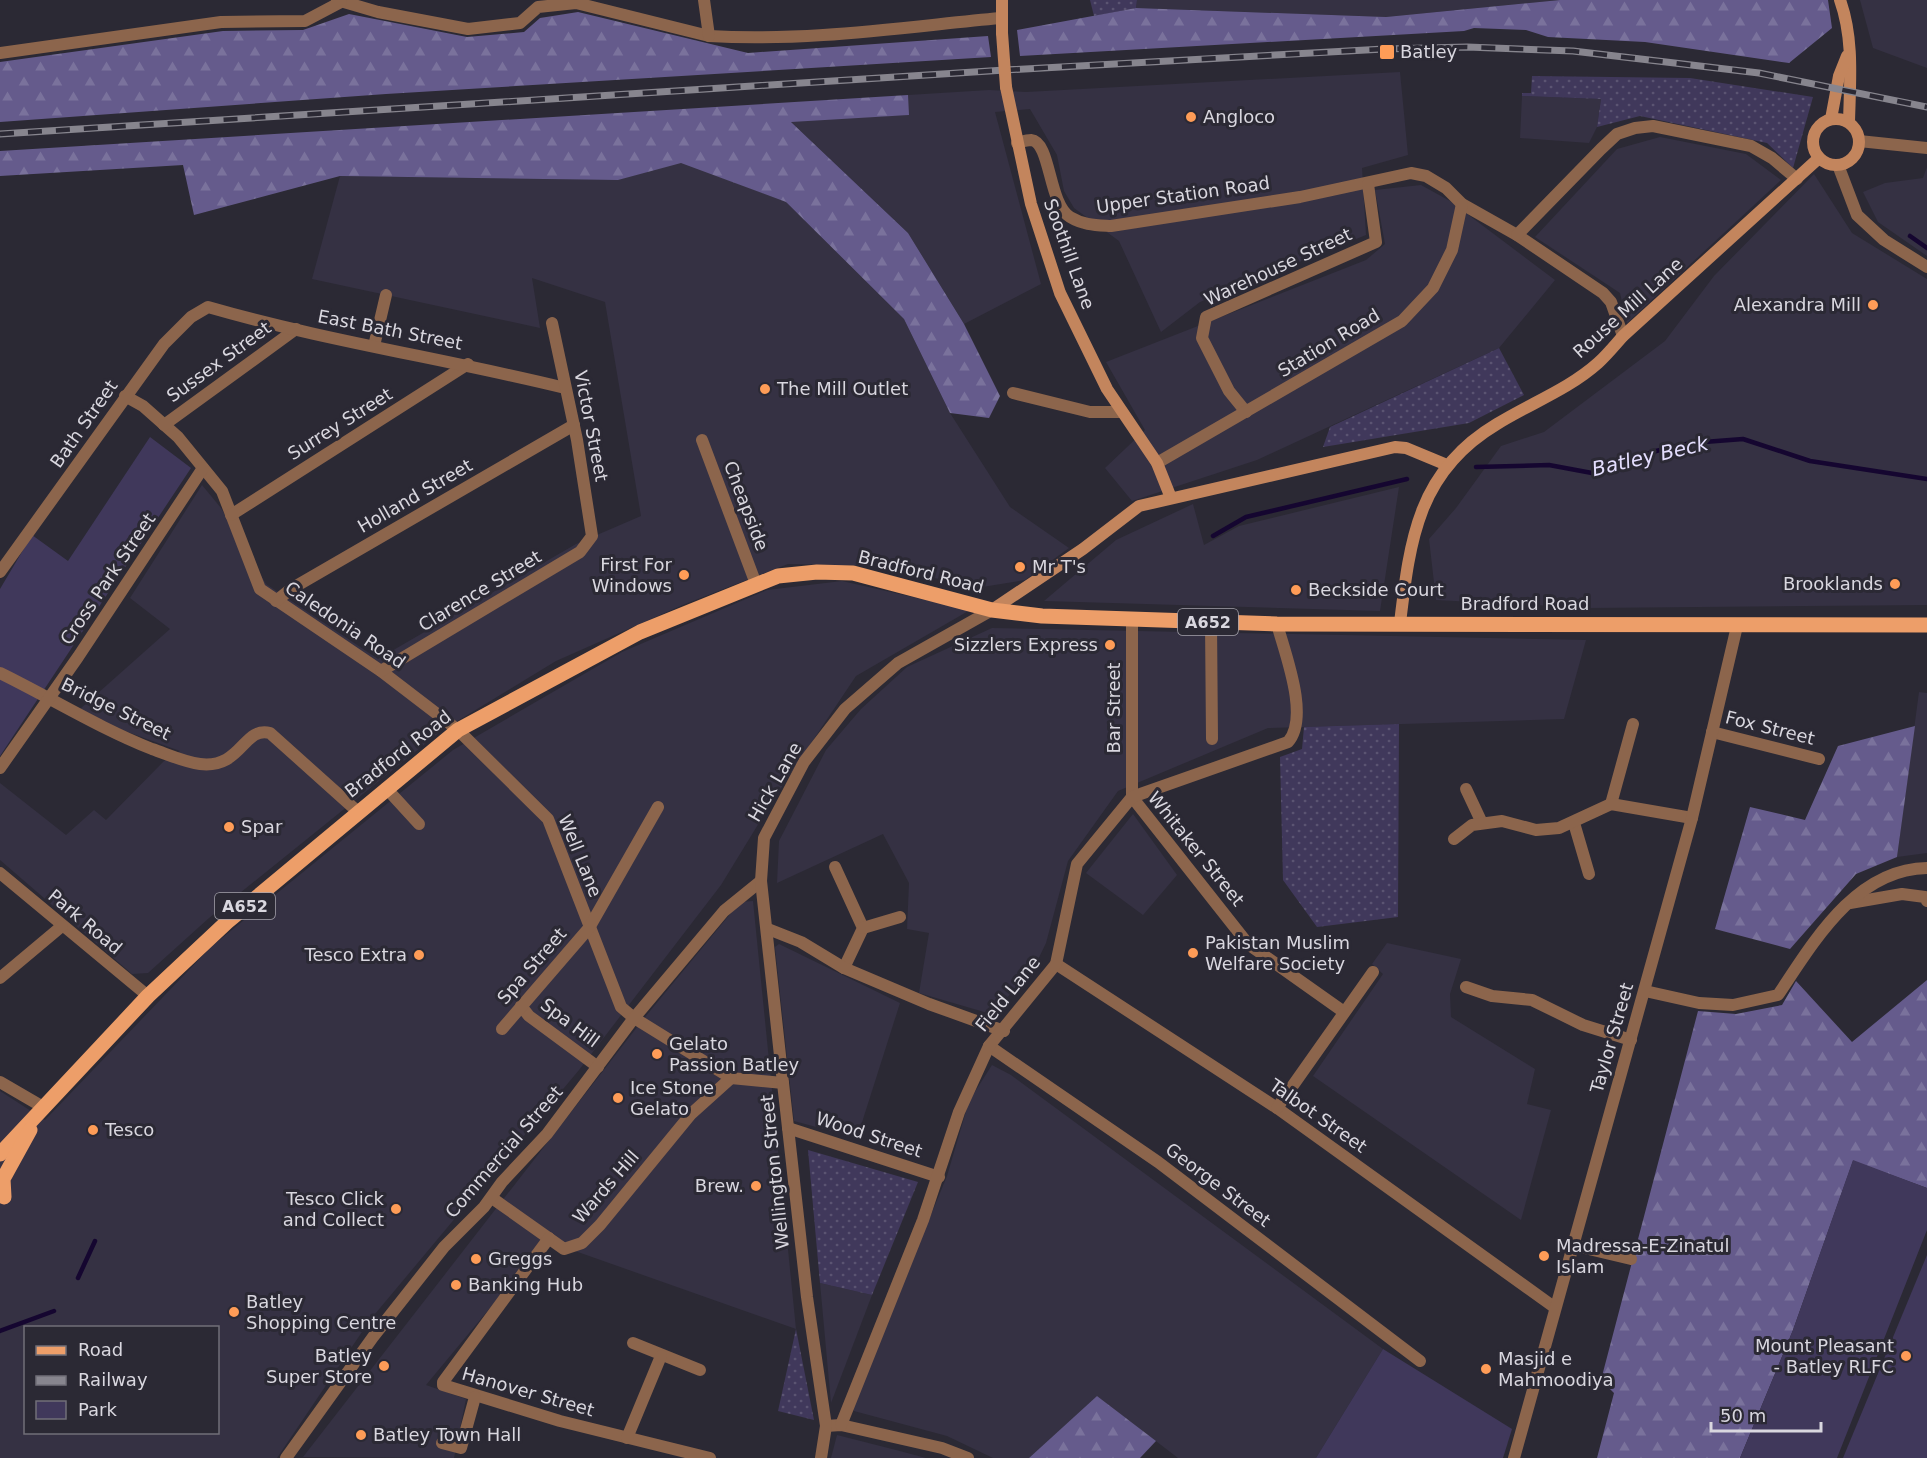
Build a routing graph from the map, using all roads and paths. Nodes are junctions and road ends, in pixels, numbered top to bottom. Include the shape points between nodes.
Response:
1 (704, 0) edge
2 (1002, 0) edge
3 (1840, 0) edge
4 (339, 1) edge
5 (1000, 18) junction
6 (709, 36) junction
7 (1849, 51) junction
8 (0, 53) edge
9 (1832, 119) junction
10 (1849, 122) junction
11 (1859, 141) junction
12 (1017, 143) junction
13 (1927, 148) edge
14 (1819, 158) junction
15 (1838, 165) junction
16 (1797, 179) junction
17 (1368, 184) junction
18 (1462, 204) junction
19 (1517, 235) junction
20 (1927, 267) edge
21 (386, 295) dead end
22 (208, 307) joint
23 (552, 323) dead end
24 (296, 329) junction
25 (1623, 336) junction
26 (374, 346) junction
27 (468, 364) junction
28 (565, 388) junction
29 (1013, 393) dead end
30 (125, 396) junction
31 (1121, 412) junction
32 (1246, 412) junction
33 (164, 425) junction
34 (574, 425) junction
35 (702, 440) dead end
36 (1157, 463) junction
37 (1447, 465) junction
38 (203, 468) junction
39 (1171, 498) junction
40 (231, 515) junction
41 (592, 536) joint
42 (0, 572) edge
43 (756, 585) junction
44 (276, 601) junction
45 (992, 609) junction
46 (1132, 620) junction
47 (1211, 622) junction
48 (1400, 623) junction
49 (1277, 624) junction
50 (1927, 625) edge
51 (1737, 626) junction
52 (381, 671) junction
53 (0, 673) edge
54 (51, 698) junction
55 (1633, 724) dead end
56 (458, 730) junction
57 (1712, 732) junction
58 (1212, 739) dead end
59 (1819, 759) dead end
60 (0, 768) edge
61 (386, 788) junction
62 (1466, 789) dead end
63 (1132, 797) junction
64 (1611, 804) junction
65 (658, 807) dead end
66 (357, 811) junction
67 (1692, 818) junction
68 (1574, 823) junction
69 (419, 824) dead end
70 (1482, 824) junction
71 (1454, 839) dead end
72 (835, 867) dead end
73 (1927, 868) edge
74 (0, 873) edge
75 (1589, 874) dead end
76 (761, 881) junction
77 (1927, 901) edge
78 (1849, 904) junction
79 (900, 916) dead end
80 (62, 926) junction
81 (589, 928) junction
82 (862, 928) junction
83 (768, 929) junction
84 (1056, 964) junction
85 (844, 968) junction
86 (1374, 972) dead end
87 (0, 978) edge
88 (1466, 987) dead end
89 (1645, 991) junction
90 (148, 996) junction
91 (521, 1006) junction
92 (1344, 1012) junction
93 (634, 1018) junction
94 (502, 1029) dead end
95 (1004, 1031) junction
96 (1631, 1040) junction
97 (989, 1046) junction
98 (598, 1067) junction
99 (731, 1077) junction
100 (0, 1082) edge
101 (783, 1083) junction
102 (43, 1107) junction
103 (1277, 1108) junction
104 (788, 1128) junction
105 (0, 1154) edge
106 (939, 1177) junction
107 (4, 1197) dead end
108 (492, 1198) junction
109 (549, 1238) junction
110 (1572, 1245) junction
111 (1631, 1259) dead end
112 (1554, 1308) junction
113 (633, 1343) dead end
114 (660, 1356) junction
115 (1420, 1361) dead end
116 (700, 1370) dead end
117 (475, 1397) junction
118 (842, 1425) junction
119 (826, 1426) junction
120 (627, 1438) junction
121 (442, 1443) dead end
122 (286, 1458) edge
123 (710, 1458) edge
124 (821, 1458) edge
125 (968, 1458) edge
126 (1514, 1458) edge

1 - 6 street
2 - 5 main road, Soothill Lane
3 - 7 main road via 1847,20
4 - 6 street via 468,29 520,23 538,7 576,3
4 - 8 street via 305,21 221,22
5 - 6 street via 825,34
5 - 12 main road, Soothill Lane, bridge via 1006,87
7 - 9 main road via 1839,76
7 - 10 main road
9 - 10 main road
9 - 14 main road via 1819,125 1813,138
10 - 11 main road
11 - 13 street
11 - 15 main road via 1855,154
12 - 17 street, Upper Station Road via 1038,143 1045,154 1058,203 1068,216 1088,225 1111,226
12 - 31 main road, Soothill Lane via 1030,204 1060,293
14 - 15 main road
14 - 16 main road, Rouse Mill Lane
15 - 20 street via 1857,215 1884,240
16 - 19 street via 1751,146 1663,128 1635,128 1617,134
16 - 25 main road, Rouse Mill Lane
17 - 18 street via 1411,173 1446,188
17 - 32 street, Warehouse Street via 1376,242 1206,317 1202,338 1229,391
18 - 19 street
18 - 32 street, Station Road via 1452,250 1433,288 1402,321
19 - 25 street via 1604,293
21 - 26 street
22 - 24 street, East Bath Street
22 - 30 street, Bath Street via 191,317 164,344
23 - 28 street, Victor Street
24 - 26 street, East Bath Street
24 - 33 street, Sussex Street
25 - 37 main road, Rouse Mill Lane via 1598,363 1468,443
26 - 27 street, East Bath Street
27 - 28 street, East Bath Street
27 - 40 street, Surrey Street
28 - 34 street, Victor Street
29 - 31 street via 1090,412
30 - 33 street, Caledonia Road
30 - 42 street, Bath Street
31 - 36 main road, Soothill Lane
32 - 36 street, Station Road
33 - 38 street, Caledonia Road
34 - 41 street, Victor Street
34 - 44 street, Holland Street
35 - 43 street, Cheapside
36 - 39 main road, Soothill Lane
37 - 39 main road via 1395,447
37 - 48 main road, Rouse Mill Lane via 1413,532
38 - 40 street, Caledonia Road via 222,491
38 - 54 street, Cross Park Street
39 - 45 main road via 1140,506
40 - 44 street, Caledonia Road via 260,589
41 - 52 street, Clarence Street via 580,552
43 - 45 main road, Bradford Road / A652 via 778,576 853,573
43 - 56 main road, Bradford Road / A652 via 640,632
44 - 52 street, Caledonia Road
45 - 46 main road, Bradford Road / A652 via 1042,616
45 - 76 street, Hick Lane via 898,663 845,709 804,762 764,838
46 - 47 main road, Bradford Road / A652
46 - 63 street, Bar Street
47 - 49 main road, Bradford Road / A652
47 - 58 street
48 - 49 main road, Bradford Road / A652
48 - 51 main road, Bradford Road / A652
49 - 63 street via 1297,701 1295,734 1287,742
50 - 51 main road, Bradford Road / A652
51 - 57 street, Taylor Street
52 - 56 street, Caledonia Road
53 - 54 street, Bridge Street
54 - 60 street, Cross Park Street
54 - 66 street, Bridge Street via 125,738 200,764 218,764 232,758 254,733 270,733
55 - 64 street
56 - 61 main road, Bradford Road / A652
56 - 81 street, Well Lane via 548,819
57 - 59 street, Fox Street
57 - 67 street, Taylor Street
61 - 66 main road, Bradford Road / A652
61 - 69 street
62 - 70 street
63 - 84 street, Field Lane via 1077,864
63 - 92 street, Whitaker Street via 1248,945
64 - 67 street
64 - 68 street
65 - 81 street, Spa Street
66 - 90 main road, Bradford Road / A652 via 227,921
67 - 89 street, Taylor Street
68 - 70 street via 1536,830 1502,821
68 - 75 street
70 - 71 street via 1472,825
72 - 82 street
73 - 78 street via 1914,868 1875,883
74 - 80 street, Park Road
76 - 83 street, Wellington Street
76 - 93 street, Commercial Street via 724,911
77 - 78 street via 1925,897 1902,894
78 - 89 street via 1826,924 1778,995 1733,1005 1699,1003
79 - 82 street
80 - 87 street
80 - 90 street, Park Road
81 - 91 street, Spa Street
81 - 93 street, Well Lane via 621,1007
82 - 85 street
83 - 85 street via 801,942
83 - 101 street, Wellington Street
84 - 95 street, Field Lane
84 - 103 street, Talbot Street
85 - 95 street
86 - 92 street
88 - 96 street via 1492,996 1532,1000 1583,1025
89 - 96 street, Taylor Street
90 - 102 main road, Bradford Road / A652
91 - 94 street, Spa Street
91 - 98 street, Spa Hill
92 - 103 street
93 - 98 street, Commercial Street
93 - 99 street
95 - 97 street, Field Lane
96 - 110 street, Taylor Street
97 - 106 street, Field Lane via 959,1112
97 - 115 street, George Street via 1158,1162
98 - 108 street, Commercial Street
99 - 101 street
99 - 109 street, Wards Hill via 691,1114 582,1243 564,1249
100 - 102 street
101 - 104 street, Wellington Street
102 - 105 main road, Bradford Road / A652
102 - 107 main road via 3,1179
103 - 112 street, Talbot Street
104 - 106 street, Wood Street
104 - 119 street, Wellington Street
106 - 118 street, Field Lane
108 - 109 street, Wards Hill
108 - 122 street, Commercial Street via 444,1247
109 - 117 street, Hanover Street via 443,1382
110 - 111 street
110 - 112 street, Taylor Street
112 - 126 street, Taylor Street
113 - 114 street
114 - 116 street
114 - 120 street
117 - 120 street, Hanover Street
117 - 121 street via 461,1448
118 - 119 street
118 - 125 street via 942,1448
119 - 124 street, Wellington Street
120 - 123 street, Hanover Street

